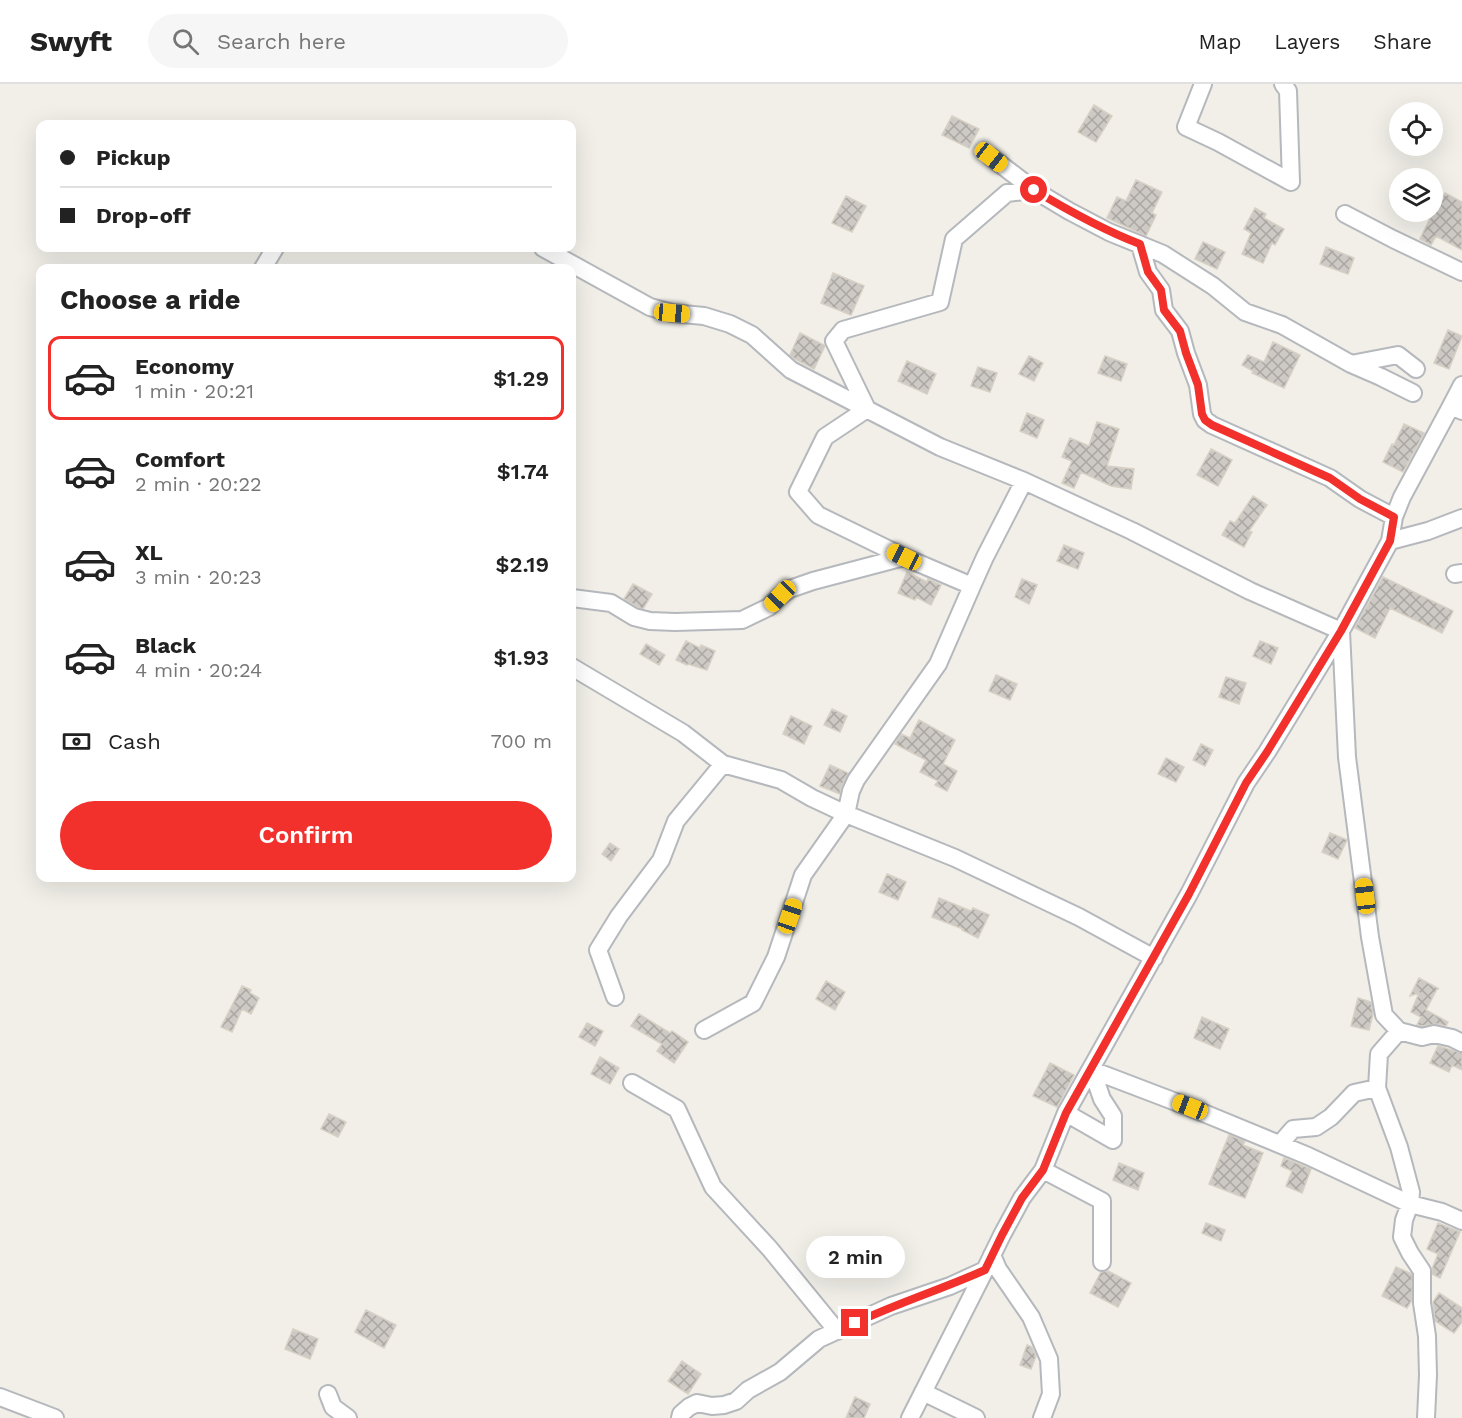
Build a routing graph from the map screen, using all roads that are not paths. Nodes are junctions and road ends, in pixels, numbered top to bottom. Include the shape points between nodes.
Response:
1 (1203, 84) edge
2 (1283, 84) edge
3 (991, 157) dead end
4 (1034, 190) junction
5 (1345, 214) dead end
6 (1140, 244) junction
7 (550, 252) edge
8 (572, 264) edge
9 (576, 266) edge
10 (1462, 272) edge
11 (1351, 364) junction
12 (1416, 369) dead end
13 (1462, 385) edge
14 (1413, 393) dead end
15 (867, 409) junction
16 (1456, 409) edge
17 (1024, 481) junction
18 (1394, 517) junction
19 (1462, 518) edge
20 (1390, 541) junction
21 (904, 557) junction
22 (972, 586) junction
23 (576, 599) edge
24 (1341, 631) junction
25 (576, 669) edge
26 (723, 764) junction
27 (846, 814) junction
28 (1154, 958) junction
29 (615, 997) dead end
30 (704, 1030) dead end
31 (1400, 1031) junction
32 (1462, 1043) edge
33 (1092, 1070) junction
34 (632, 1083) dead end
35 (1377, 1088) junction
36 (1066, 1113) junction
37 (1280, 1144) junction
38 (1043, 1170) junction
39 (1410, 1204) junction
40 (1462, 1221) edge
41 (989, 1262) junction
42 (1102, 1263) dead end
43 (837, 1331) junction
44 (923, 1392) junction
45 (328, 1394) dead end
46 (0, 1397) edge
47 (55, 1418) edge
48 (348, 1418) edge
49 (680, 1418) edge
50 (910, 1418) edge
51 (976, 1418) edge
52 (1042, 1418) edge
53 (1426, 1418) edge

1 - 2 street via 1186,127 1292,182 1288,91
3 - 4 street
4 - 6 street via 1069,212
4 - 15 street via 1007,193 954,239 940,302 843,330 834,340
5 - 10 street
6 - 11 street via 1164,254 1245,312 1282,325
6 - 18 street via 1148,272 1161,290 1164,310 1180,331 1205,420 1330,478
7 - 8 street
9 - 15 street via 650,307 730,324 752,335 791,370
11 - 12 street via 1398,355
11 - 14 street
13 - 16 street
15 - 17 street via 940,447
15 - 21 street via 825,437 798,492 818,515
16 - 18 street via 1402,497
17 - 22 street
17 - 24 street
18 - 20 street
19 - 20 street
20 - 24 street
21 - 22 street
21 - 23 street via 790,589 768,607 742,620 650,621 634,617 611,603
22 - 27 street via 938,664 856,780
24 - 28 street via 1246,783
24 - 31 street via 1347,756 1370,937 1384,1015
25 - 26 street via 683,733
26 - 27 street via 782,780
26 - 29 street via 676,821 662,860 598,950
27 - 28 street via 955,858
27 - 30 street via 803,875 776,957 753,1003
28 - 33 street
31 - 32 street via 1422,1037 1434,1034
31 - 35 street via 1380,1054
33 - 36 street
33 - 36 street via 1113,1116 1113,1140
33 - 37 street
34 - 43 street via 677,1108 713,1187
35 - 37 street via 1354,1093 1331,1118 1316,1127 1293,1129
35 - 39 street via 1407,1173
36 - 38 street
37 - 39 street
38 - 41 street via 1022,1198
38 - 42 street via 1102,1201
39 - 40 street
39 - 53 street via 1402,1237 1422,1271 1427,1336
41 - 43 street via 950,1286 891,1306
41 - 44 street
41 - 52 street via 1031,1317 1049,1359 1051,1394
43 - 49 street via 819,1339 780,1372 736,1401 724,1405 697,1403
44 - 50 street
44 - 51 street
45 - 48 street via 333,1407
46 - 47 street

